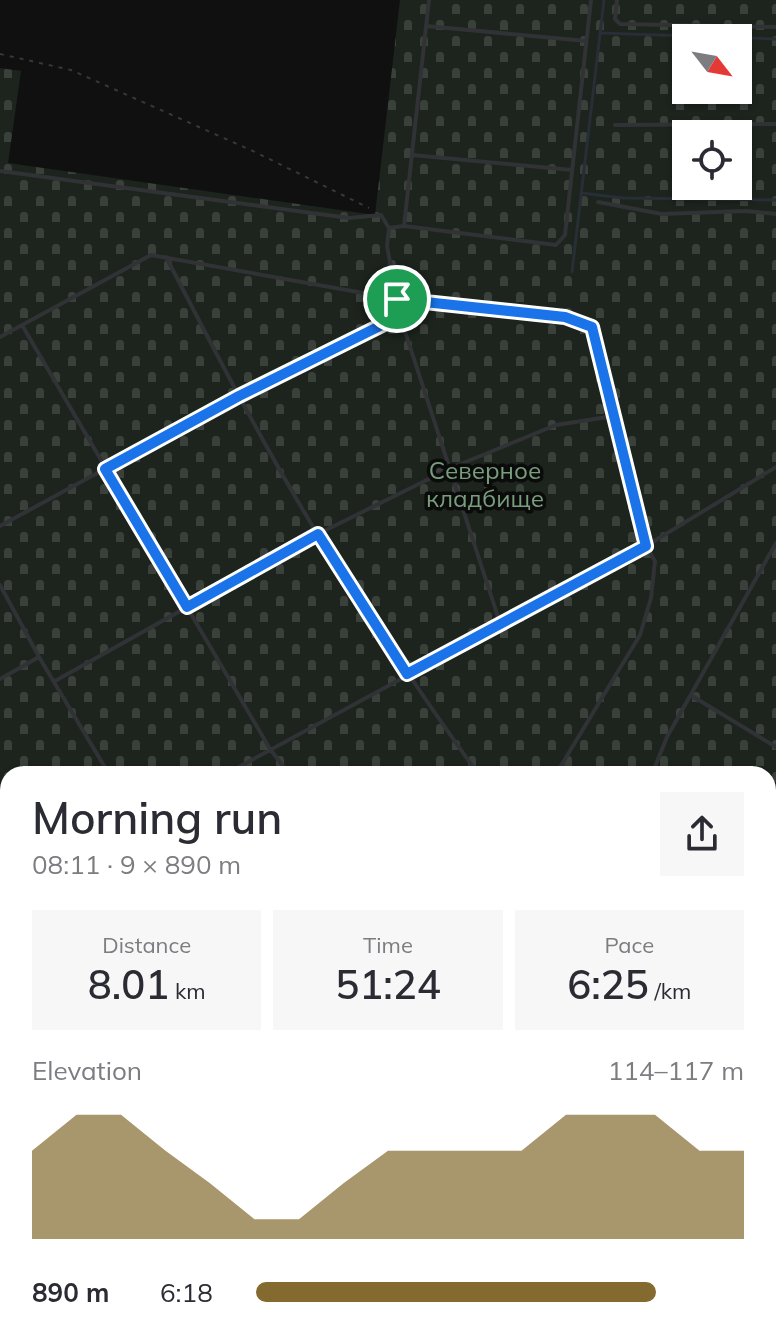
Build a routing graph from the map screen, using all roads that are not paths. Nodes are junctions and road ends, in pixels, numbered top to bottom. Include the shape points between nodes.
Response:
1 (429, 0) edge
2 (591, 0) edge
3 (617, 0) edge
4 (426, 26) junction
5 (776, 27) edge
6 (586, 41) junction
7 (776, 124) edge
8 (615, 125) dead end
9 (412, 155) junction
10 (572, 170) junction
11 (0, 171) edge
12 (598, 202) dead end
13 (776, 214) edge
14 (404, 226) junction
15 (389, 228) junction
16 (166, 257) junction
17 (397, 299) junction
18 (400, 316) junction
19 (22, 325) junction
20 (0, 337) edge
21 (239, 396) junction
22 (614, 416) junction
23 (776, 467) edge
24 (451, 468) junction
25 (105, 469) junction
26 (0, 526) edge
27 (318, 534) junction
28 (776, 543) edge
29 (646, 546) junction
30 (0, 585) edge
31 (187, 607) junction
32 (500, 623) junction
33 (39, 657) junction
34 (407, 674) junction
35 (0, 679) edge
36 (55, 681) junction
37 (692, 696) junction
38 (776, 747) edge
39 (270, 749) junction
40 (104, 766) edge
41 (240, 766) edge
42 (283, 766) edge
43 (472, 766) edge
44 (561, 766) edge
45 (655, 766) edge

1 - 4 lane
2 - 6 lane
3 - 5 lane via 615,19 620,24
4 - 6 lane
4 - 9 lane
6 - 10 lane
7 - 8 lane
9 - 10 lane
9 - 14 lane
10 - 14 lane via 565,235 556,245
11 - 15 lane via 349,218 381,215
12 - 13 lane via 662,214
14 - 15 lane
15 - 17 lane via 387,246
16 - 17 lane
16 - 19 lane via 151,255
16 - 21 lane
17 - 18 lane
17 - 22 lane via 565,317 592,327
18 - 21 lane
18 - 24 lane
19 - 20 lane
19 - 25 lane
21 - 25 lane
21 - 27 lane
22 - 24 lane via 556,425
22 - 29 lane
23 - 29 lane
24 - 27 lane
24 - 32 lane
25 - 26 lane
25 - 31 lane
27 - 31 lane
27 - 34 lane
28 - 37 lane
29 - 32 lane
29 - 44 lane via 655,561 640,635
30 - 33 lane
31 - 36 lane
31 - 39 lane
32 - 34 lane
33 - 35 lane
33 - 36 lane
34 - 39 lane
34 - 43 lane
36 - 40 lane
37 - 38 lane
37 - 45 lane
39 - 41 lane
39 - 42 lane

